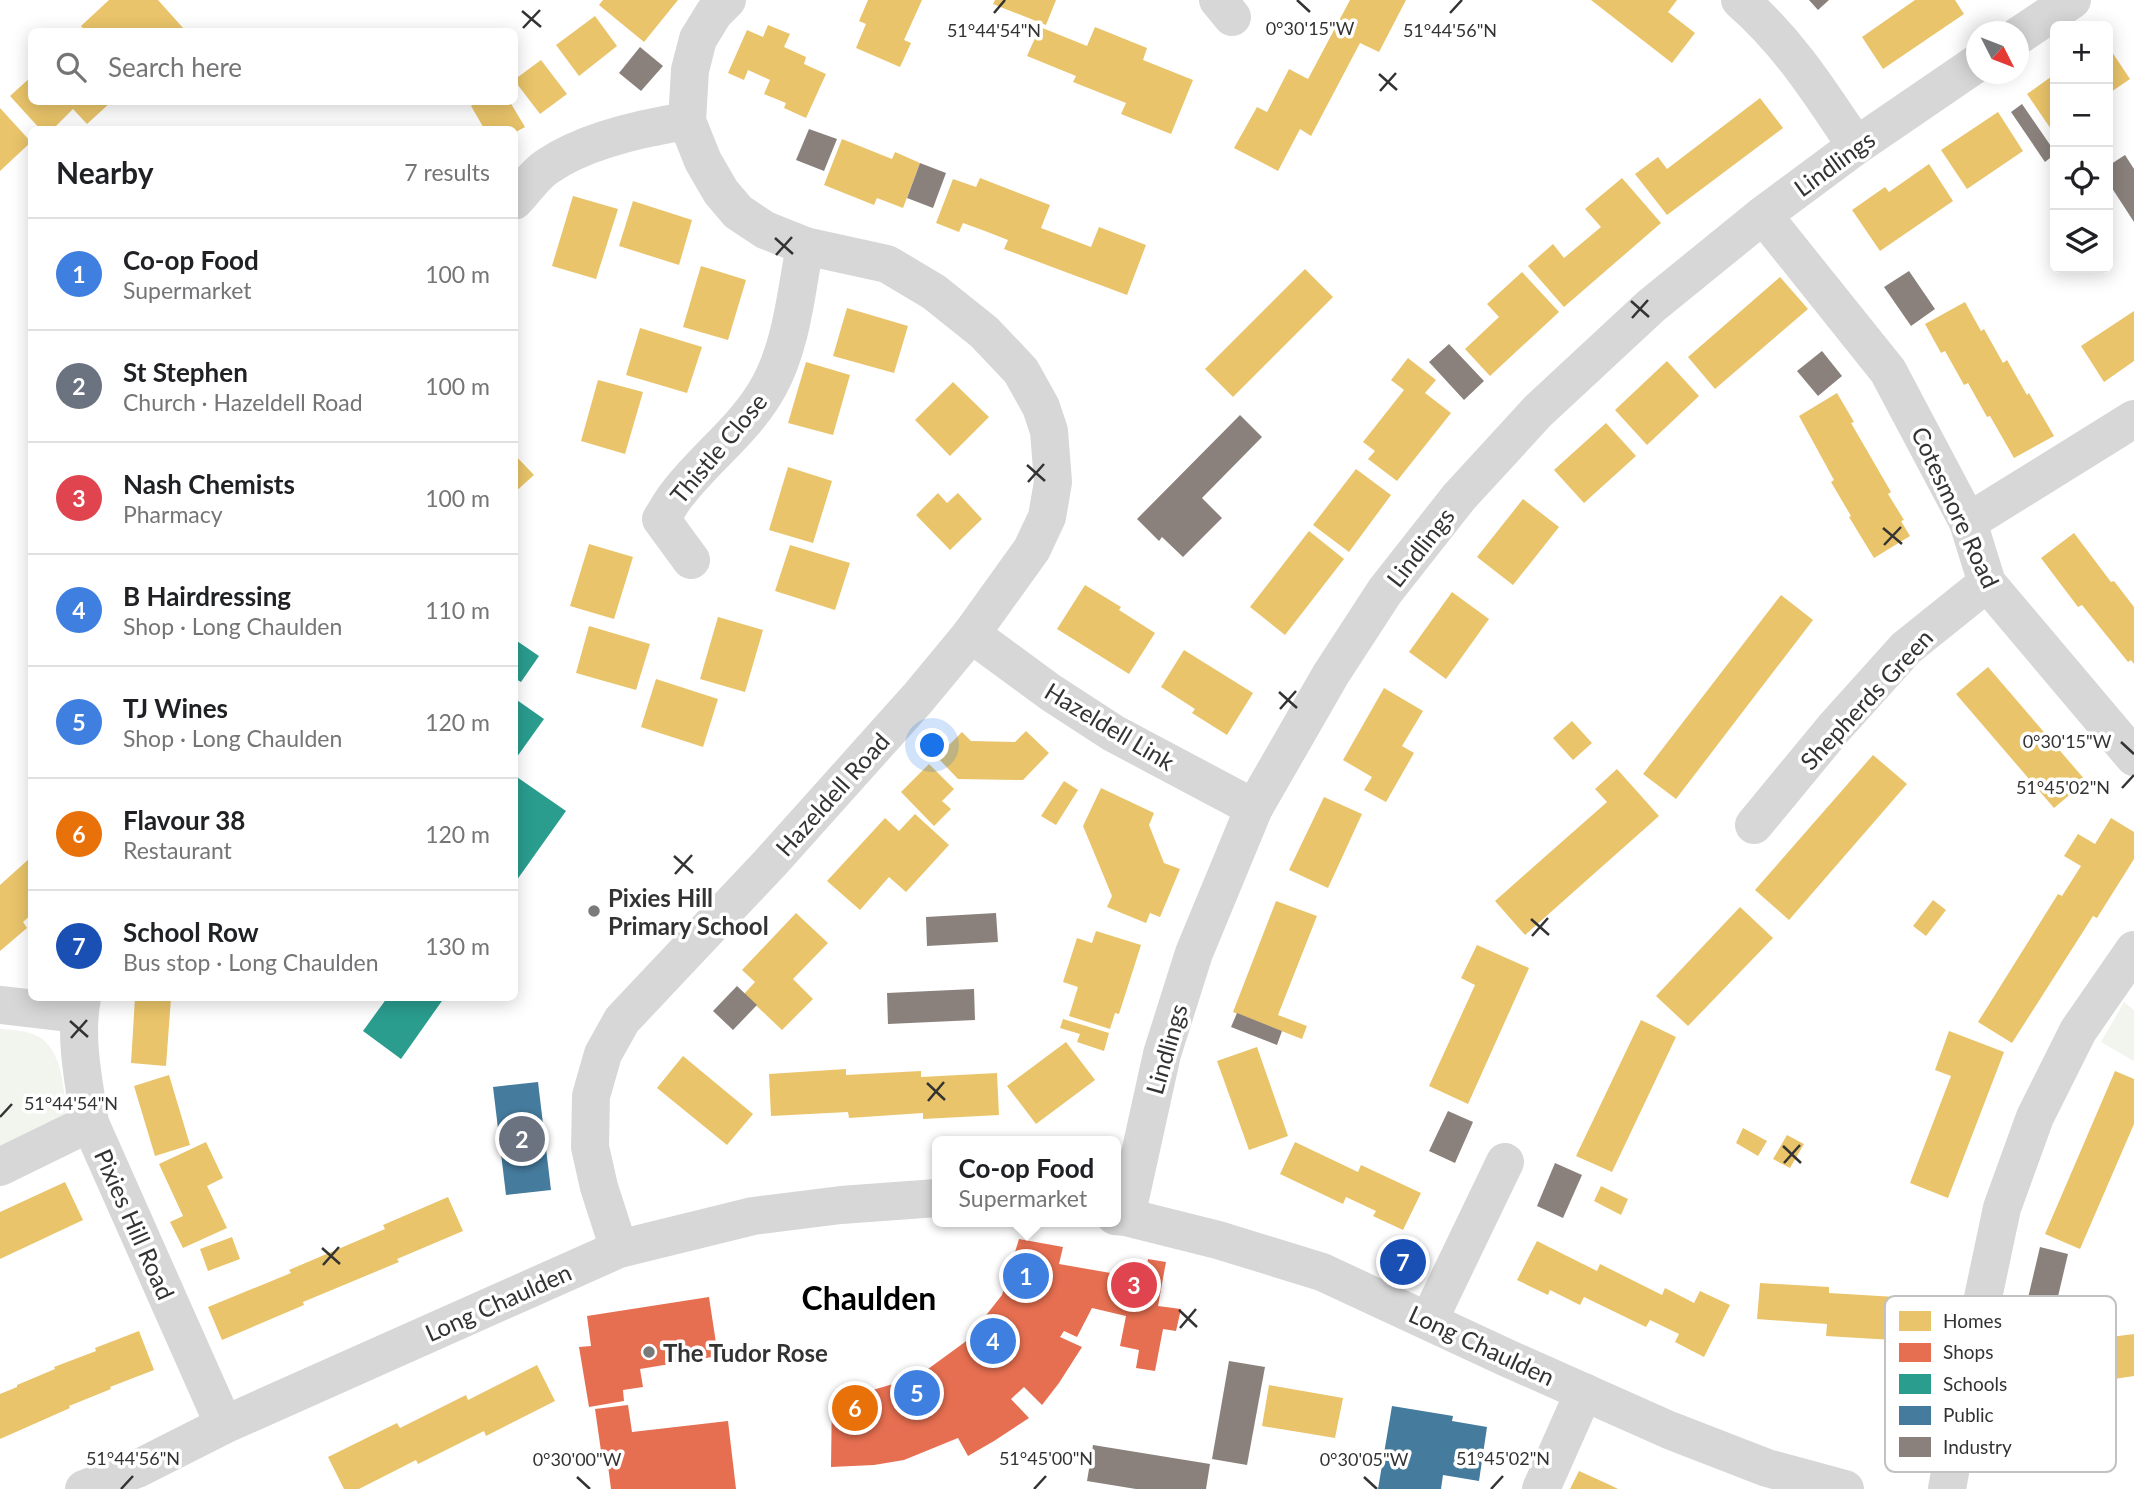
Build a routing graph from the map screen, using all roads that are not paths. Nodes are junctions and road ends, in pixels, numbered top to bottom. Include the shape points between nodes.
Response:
1 (727, 0) edge
2 (1740, 0) edge
3 (2073, 0) edge
4 (2029, 29) edge
5 (1966, 71) edge
6 (687, 121) junction
7 (1856, 146) junction
8 (518, 197) edge
9 (1763, 215) junction
10 (805, 246) junction
11 (2134, 419) edge
12 (1968, 522) junction
13 (691, 560) dead end
14 (1987, 583) junction
15 (971, 634) junction
16 (2134, 757) edge
17 (1254, 808) junction
18 (1754, 825) dead end
19 (2134, 950) edge
20 (0, 1005) edge
21 (80, 1006) edge
22 (90, 1124) junction
23 (1505, 1162) dead end
24 (0, 1167) edge
25 (932, 1198) edge
26 (1121, 1217) edge
27 (619, 1249) junction
28 (1983, 1296) edge
29 (1430, 1320) junction
30 (1584, 1392) junction
31 (224, 1425) junction
32 (141, 1479) edge
33 (84, 1489) edge
34 (1541, 1489) edge
35 (1845, 1489) edge

1 - 6 street via 698,39 690,70
2 - 7 street via 1798,60
3 - 4 street
5 - 7 street, Lindlings
6 - 8 street via 575,150 545,167
6 - 10 street, Hazeldell Road via 703,161 738,212 765,230
7 - 9 street, Lindlings
9 - 12 street, Cotesmore Road via 1888,372
9 - 17 street, Lindlings via 1651,306 1538,411 1459,497 1385,591
10 - 13 street, Thistle Close via 790,326 769,387 661,519
10 - 15 street, Hazeldell Road via 887,264 934,292 984,332 1021,371 1041,407 1049,431 1053,482 1047,517 1032,549
11 - 12 street
12 - 14 street, Cotesmore Road
14 - 16 street, Cotesmore Road
14 - 18 street, Shepherds Green via 1906,648
15 - 17 street, Hazeldell Link via 1113,733
15 - 27 street, Hazeldell Road via 780,851 622,1020 603,1054 591,1096 590,1147
17 - 26 street, Lindlings via 1194,953 1162,1054
19 - 28 street via 2078,1031 2035,1117 2002,1208
20 - 21 street
21 - 22 street, Pixies Hill Road
22 - 24 street
22 - 31 street, Pixies Hill Road
23 - 29 street
25 - 27 street, Long Chaulden via 753,1216
26 - 29 street, Long Chaulden via 1322,1272
27 - 31 street, Long Chaulden
29 - 30 street, Long Chaulden
30 - 34 street
30 - 35 street, Long Chaulden via 1767,1468
31 - 32 street, Long Chaulden
32 - 33 street, Long Chaulden

